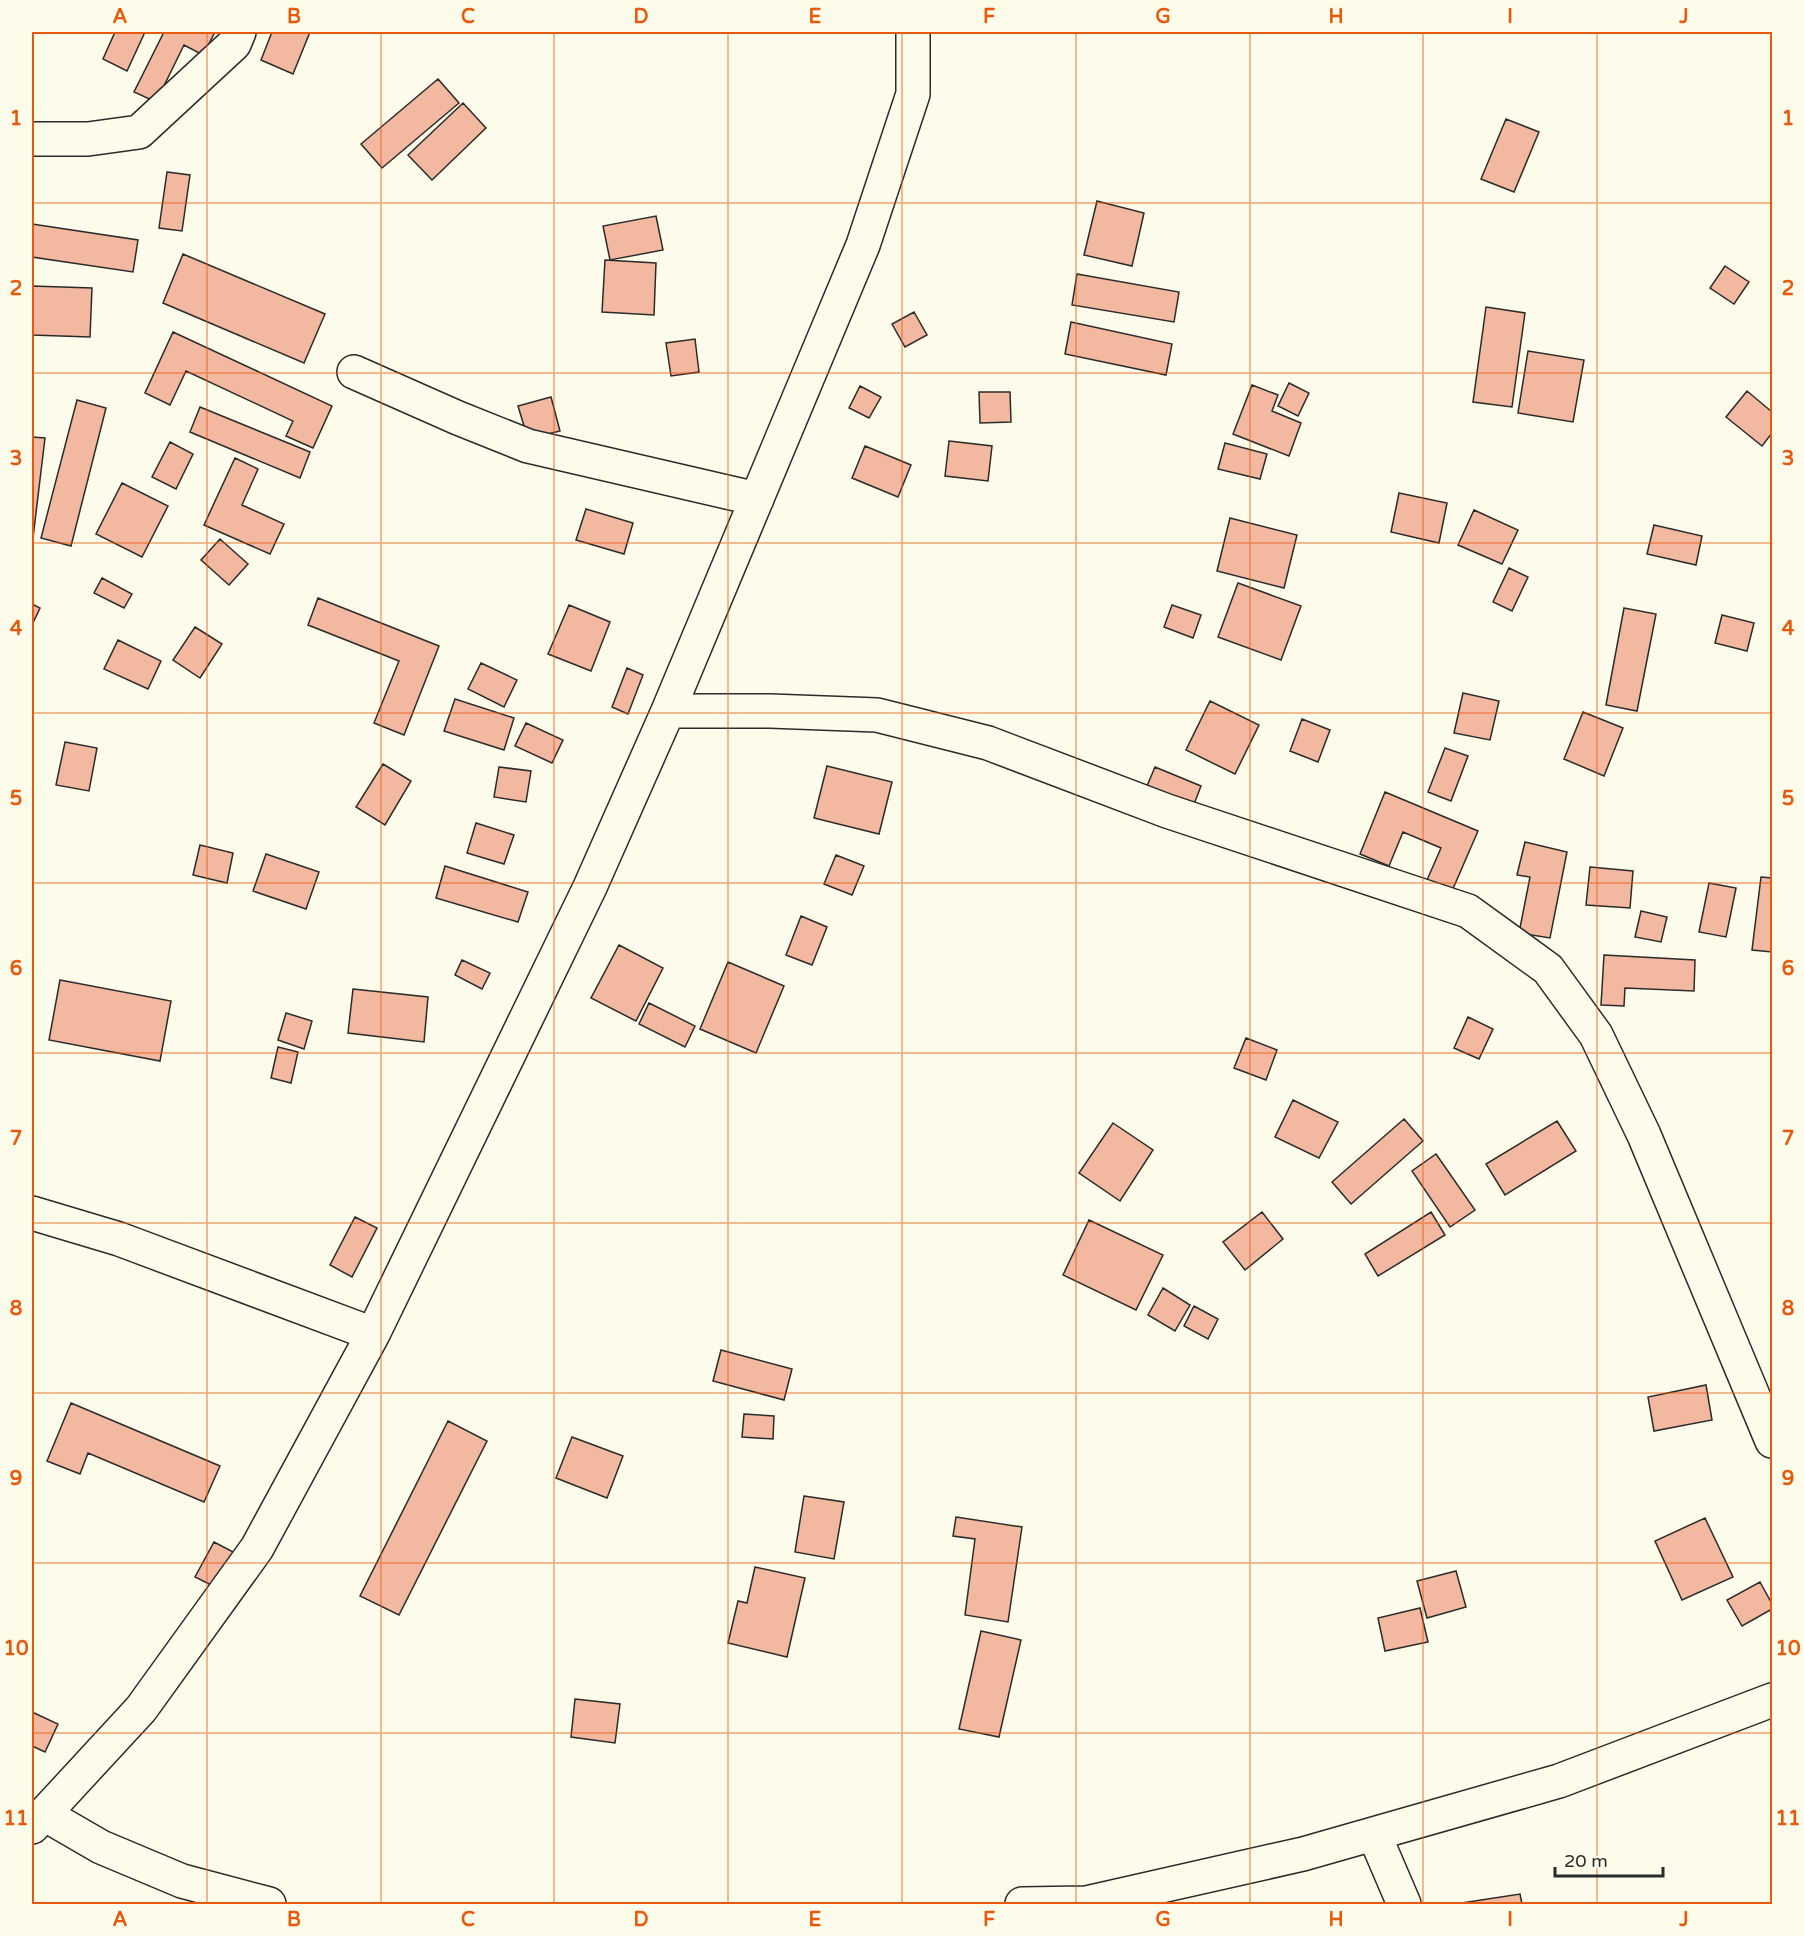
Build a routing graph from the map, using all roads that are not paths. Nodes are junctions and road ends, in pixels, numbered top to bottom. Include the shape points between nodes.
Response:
1 (239, 32) edge
2 (913, 32) edge
3 (32, 139) edge
4 (354, 372) dead end
5 (758, 499) junction
6 (668, 711) junction
7 (32, 1213) edge
8 (373, 1334) junction
9 (1773, 1441) edge
10 (1773, 1700) edge
11 (38, 1821) edge
12 (1374, 1834) junction
13 (269, 1905) edge
14 (1022, 1905) edge
15 (1404, 1905) edge

1 - 3 street via 234,44 138,132 88,139
2 - 5 street via 913,94 863,245
4 - 5 street via 528,446
5 - 6 street
6 - 8 street via 590,886
6 - 9 street via 888,717 988,743 1167,811 1468,911 1548,969 1596,1035 1644,1135
7 - 8 street via 119,1239
8 - 11 street via 257,1548 141,1709
10 - 12 street via 1559,1781
11 - 13 street via 182,1881
12 - 14 street via 1086,1903
12 - 15 street

